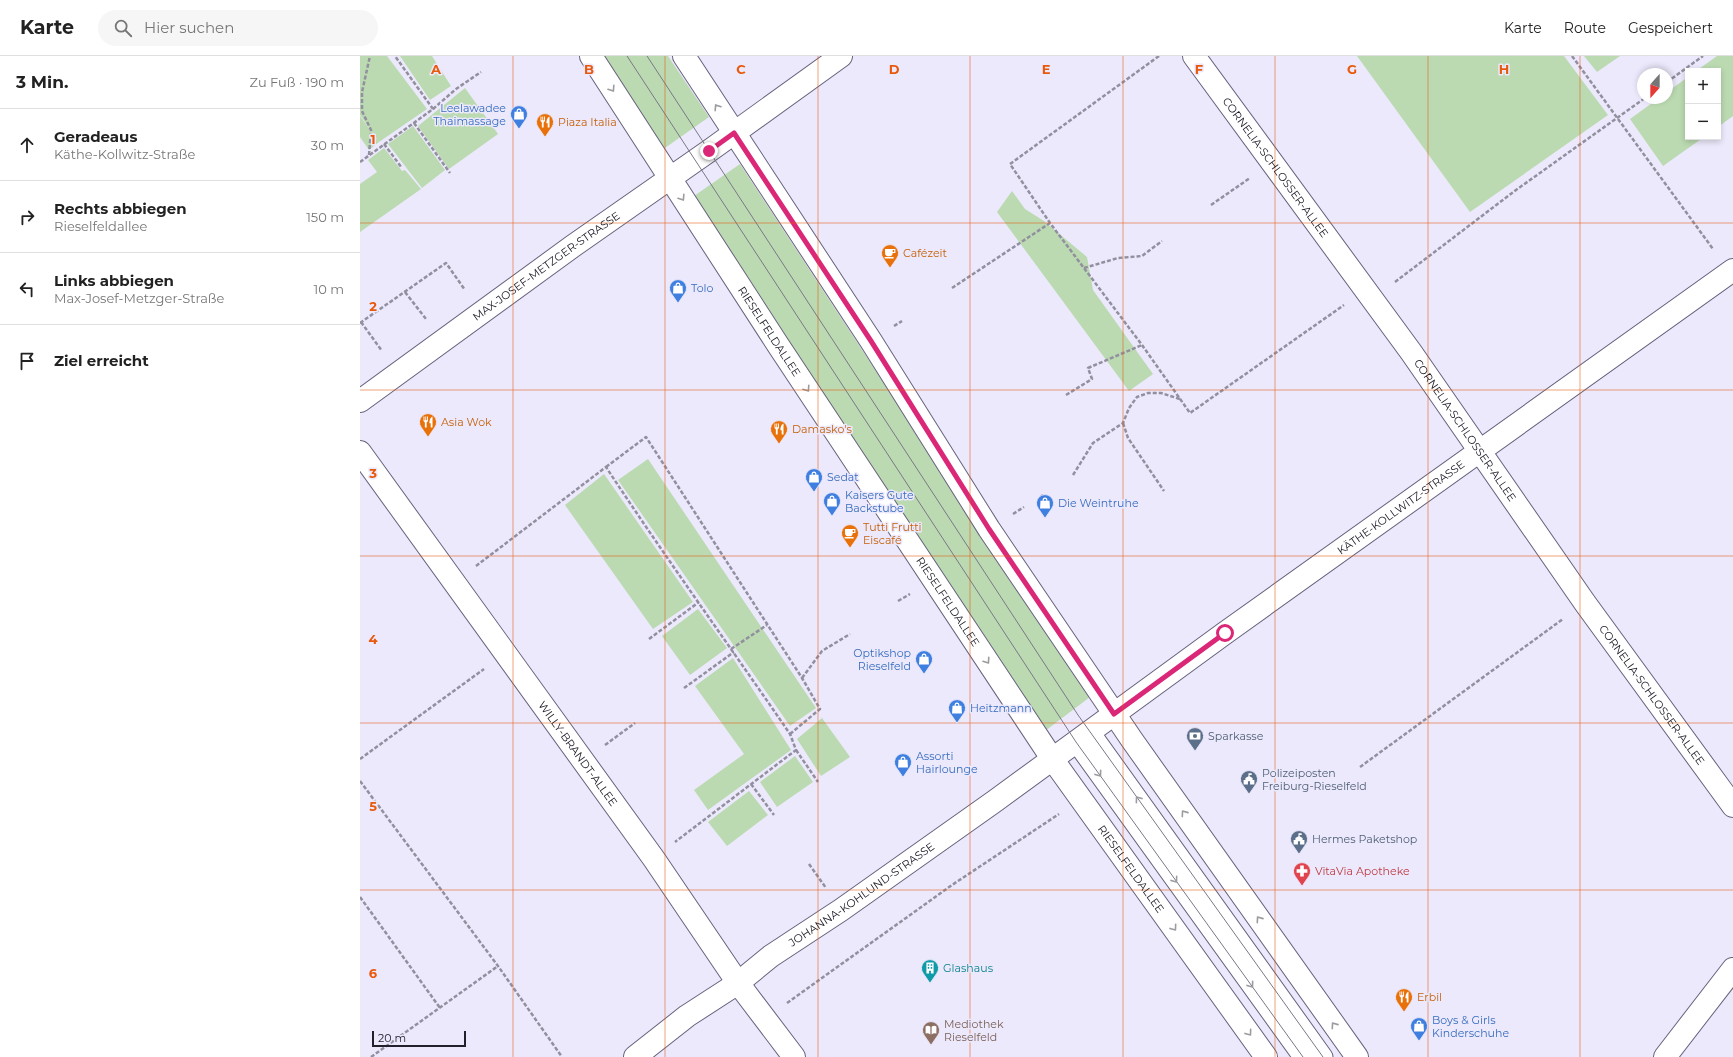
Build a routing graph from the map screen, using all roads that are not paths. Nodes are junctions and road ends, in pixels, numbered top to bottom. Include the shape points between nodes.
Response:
1 (591, 56) edge
2 (684, 56) edge
3 (840, 56) edge
4 (1194, 56) edge
5 (734, 133) junction
6 (670, 178) junction
7 (1731, 271) edge
8 (360, 401) edge
9 (1480, 451) junction
10 (360, 452) edge
11 (1114, 714) junction
12 (1083, 737) junction
13 (1053, 760) junction
14 (1733, 806) edge
15 (1733, 970) edge
16 (738, 983) junction
17 (635, 1057) edge
18 (794, 1057) edge
19 (1266, 1057) edge
20 (1303, 1057) edge
21 (1324, 1057) edge
22 (1357, 1057) edge
23 (1665, 1057) edge

1 -> 6 street, RIESELFELDALLEE
5 -> 2 street
3 - 5 street, MAX-JOSEF-METZGER-STRASSE
4 - 9 street, CORNELIA-SCHLOSSER-ALLEE
5 - 6 street, MAX-JOSEF-METZGER-STRASSE
5 - 11 street via 871,341 989,529
6 - 8 street, MAX-JOSEF-METZGER-STRASSE
6 -> 13 street, RIESELFELDALLEE via 892,520
7 - 9 street, KÄTHE-KOLLWITZ-STRASSE
9 - 11 street, KÄTHE-KOLLWITZ-STRASSE
9 - 14 street, CORNELIA-SCHLOSSER-ALLEE via 1585,603
10 - 16 street, WILLY-BRANDT-ALLEE via 654,859
11 - 12 street, KÄTHE-KOLLWITZ-STRASSE
22 -> 11 street
12 - 13 street, JOHANNA-KOHLUND-STRASSE
12 -> 20 lane
21 -> 12 lane
13 - 16 street, JOHANNA-KOHLUND-STRASSE via 841,910 771,956
13 -> 19 street, RIESELFELDALLEE
15 - 23 street
16 - 17 street, JOHANNA-KOHLUND-STRASSE via 687,1016
16 - 18 street, WILLY-BRANDT-ALLEE

